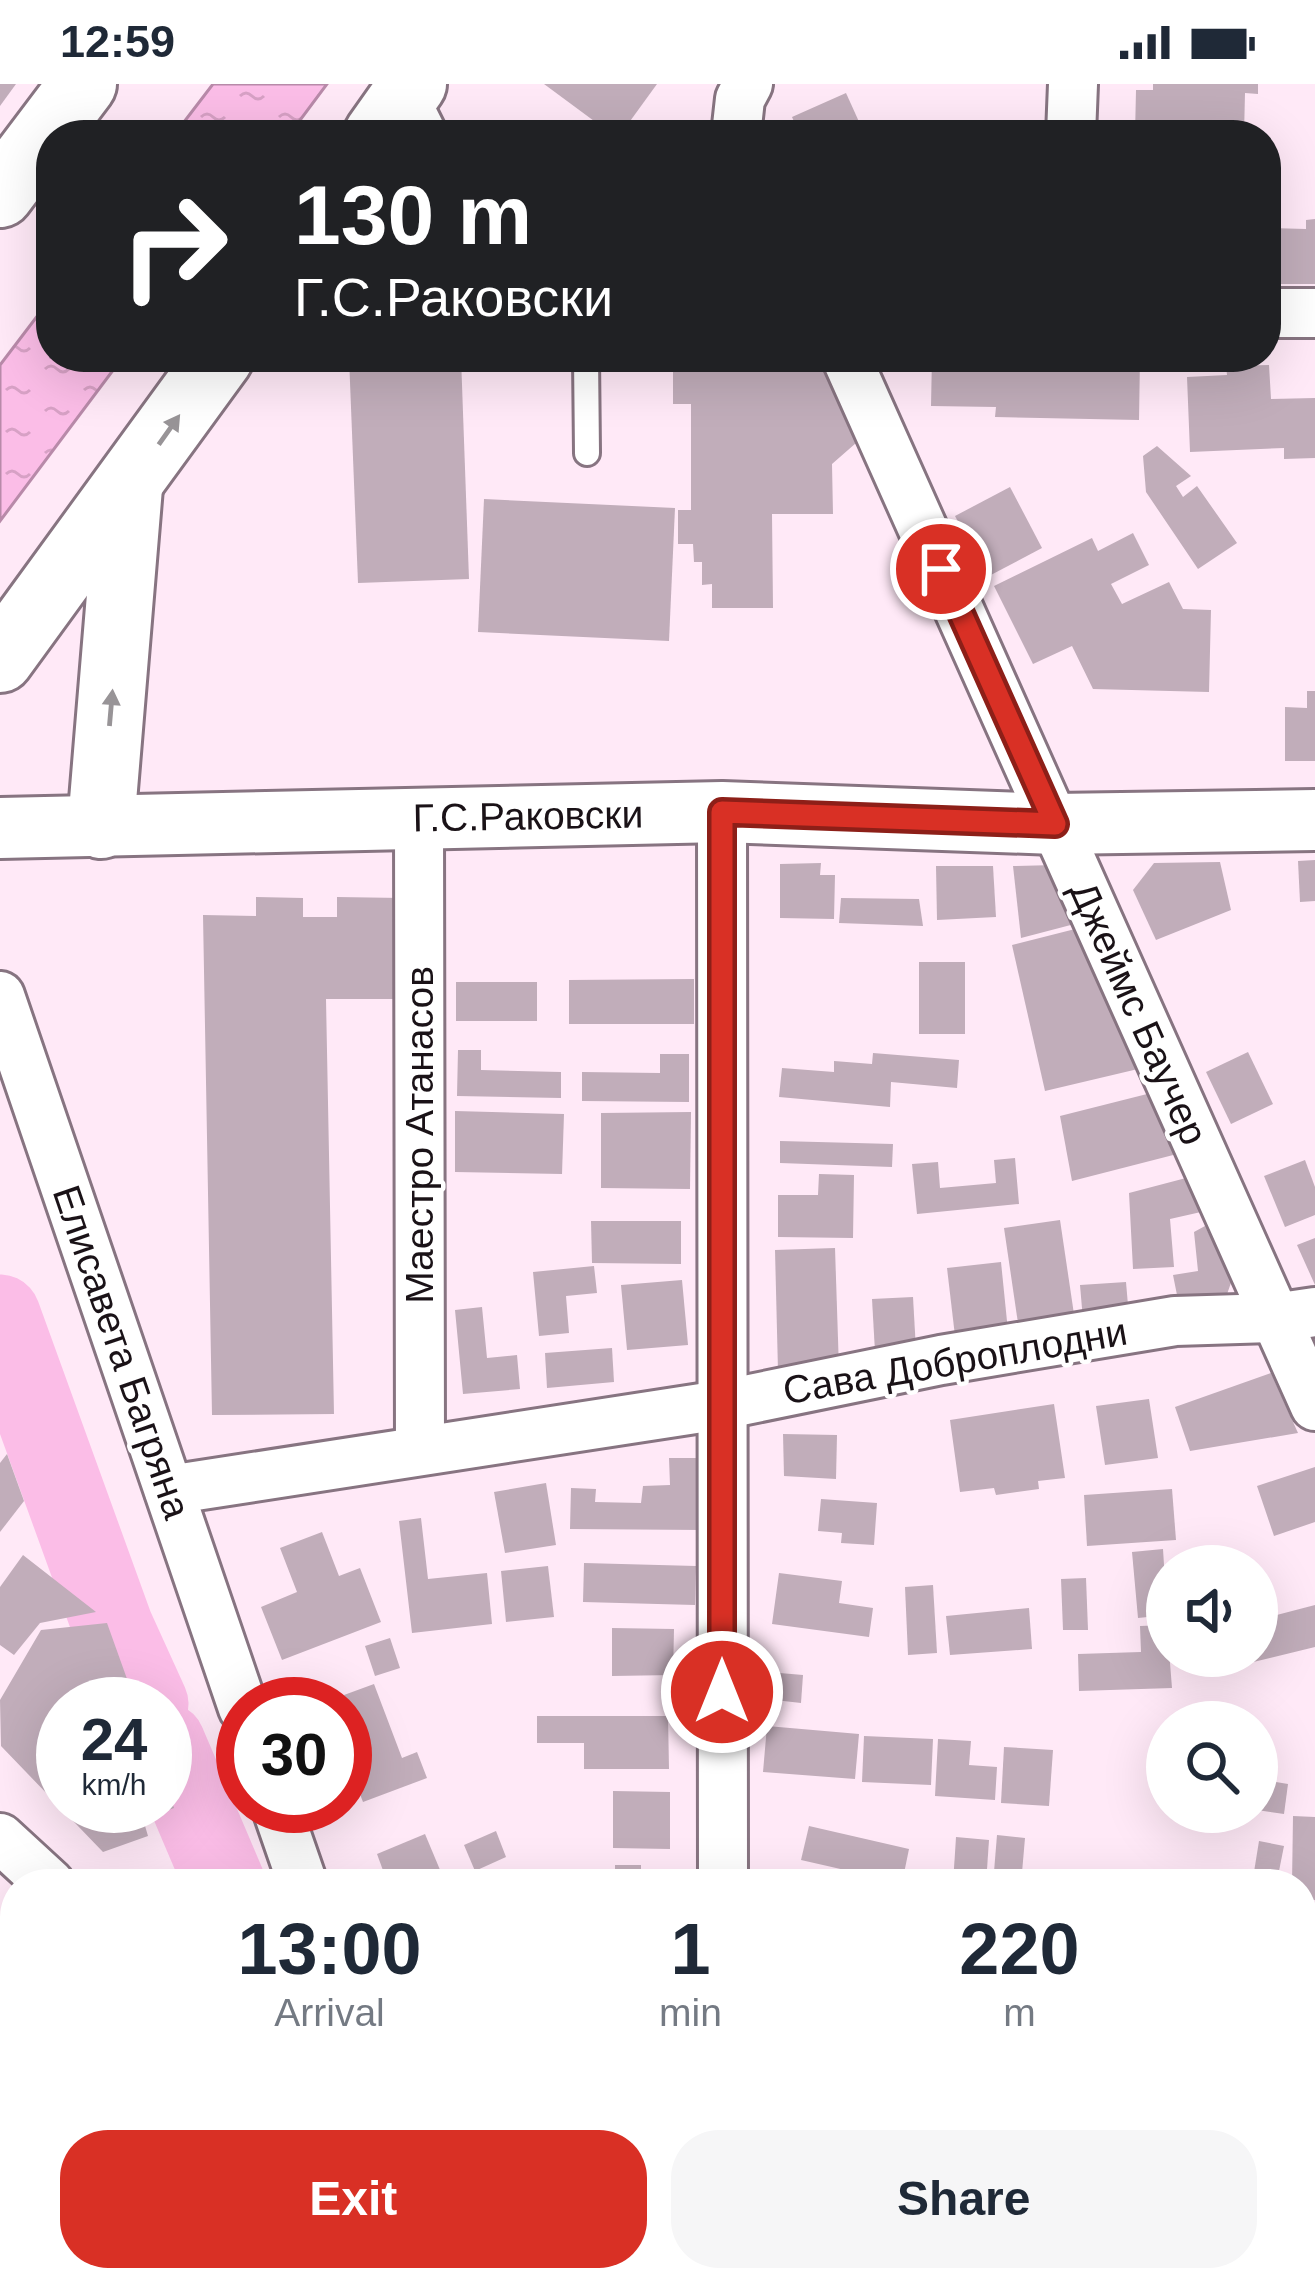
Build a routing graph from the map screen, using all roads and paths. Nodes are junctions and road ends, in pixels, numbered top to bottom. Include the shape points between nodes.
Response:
1 (83, 84) edge
2 (748, 84) edge
3 (1073, 84) edge
4 (56, 120) edge
5 (738, 120) edge
6 (1072, 120) edge
7 (36, 146) edge
8 (0, 194) edge
9 (1281, 313) edge
10 (1315, 313) edge
11 (210, 372) edge
12 (586, 372) edge
13 (853, 372) edge
14 (587, 452) dead end
15 (129, 487) junction
16 (0, 659) edge
17 (722, 812) junction
18 (419, 819) junction
19 (1315, 820) edge
20 (1055, 824) junction
21 (101, 825) junction
22 (0, 828) edge
23 (0, 996) edge
24 (1295, 1315) edge
25 (721, 1405) junction
26 (1315, 1406) edge
27 (420, 1450) junction
28 (169, 1490) junction
29 (232, 1677) edge
30 (285, 1833) edge
31 (0, 1838) edge
32 (34, 1869) edge
33 (298, 1869) edge
34 (723, 1869) edge

1 - 4 main road
2 - 5 street
3 - 6 street
7 - 8 main road
9 - 10 street
15 -> 11 main road
12 - 14 lane
13 - 20 street, Джеймс Баучер
15 - 16 main road
21 -> 15 main road
17 - 18 street, Г.С.Раковски
17 - 20 street, Г.С.Раковски
17 - 25 street
18 - 21 street, Г.С.Раковски
18 - 27 street, Маестро Атанасов
19 - 20 street, Г.С.Раковски
20 - 24 street, Джеймс Баучер
21 - 22 street, Г.С.Раковски
23 - 28 street, Елисавета Багряна
24 - 25 street, Сава Доброплодни via 1174,1321
24 - 26 street, Джеймс Баучер
25 - 27 street, Сава Доброплодни
25 - 34 street
27 - 28 street, Сава Доброплодни
28 - 29 street, Елисавета Багряна
30 - 33 street
31 - 32 street

